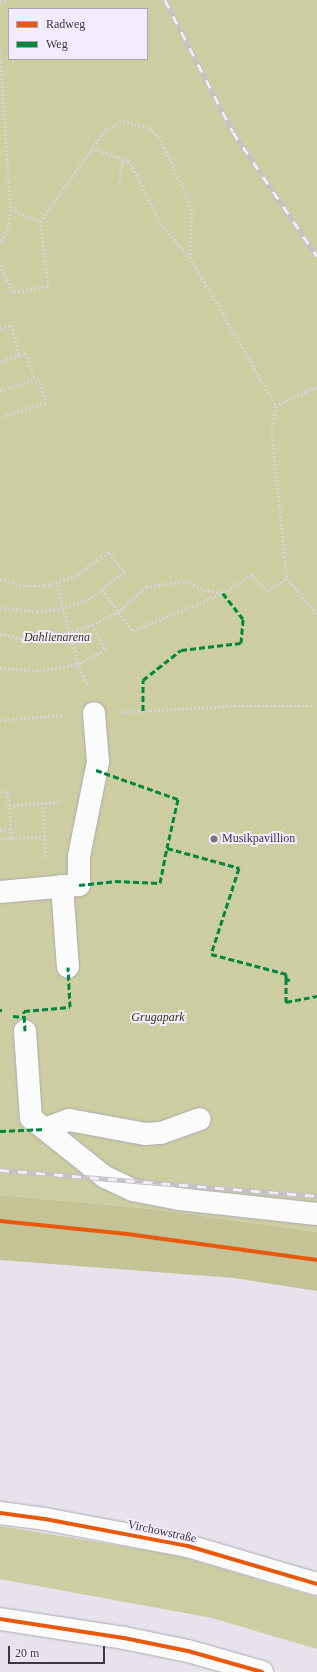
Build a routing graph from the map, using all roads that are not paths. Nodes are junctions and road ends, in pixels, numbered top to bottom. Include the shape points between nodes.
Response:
1 (94, 713) road end
2 (54, 888) junction
3 (0, 892) edge
4 (68, 967) dead end
5 (26, 1031) dead end
6 (200, 1119) dead end
7 (45, 1129) junction
8 (317, 1214) edge
9 (0, 1513) edge
10 (317, 1584) edge
11 (0, 1619) edge
12 (262, 1672) edge

1 - 2 street via 98,762 79,856 79,885
2 - 3 street
2 - 4 street
5 - 7 street via 31,1118
6 - 7 street via 161,1133 145,1134 69,1120
7 - 8 street via 105,1177 133,1190 178,1199
9 - 10 street, Virchowstraße via 188,1546
11 - 12 street via 132,1639 188,1651

